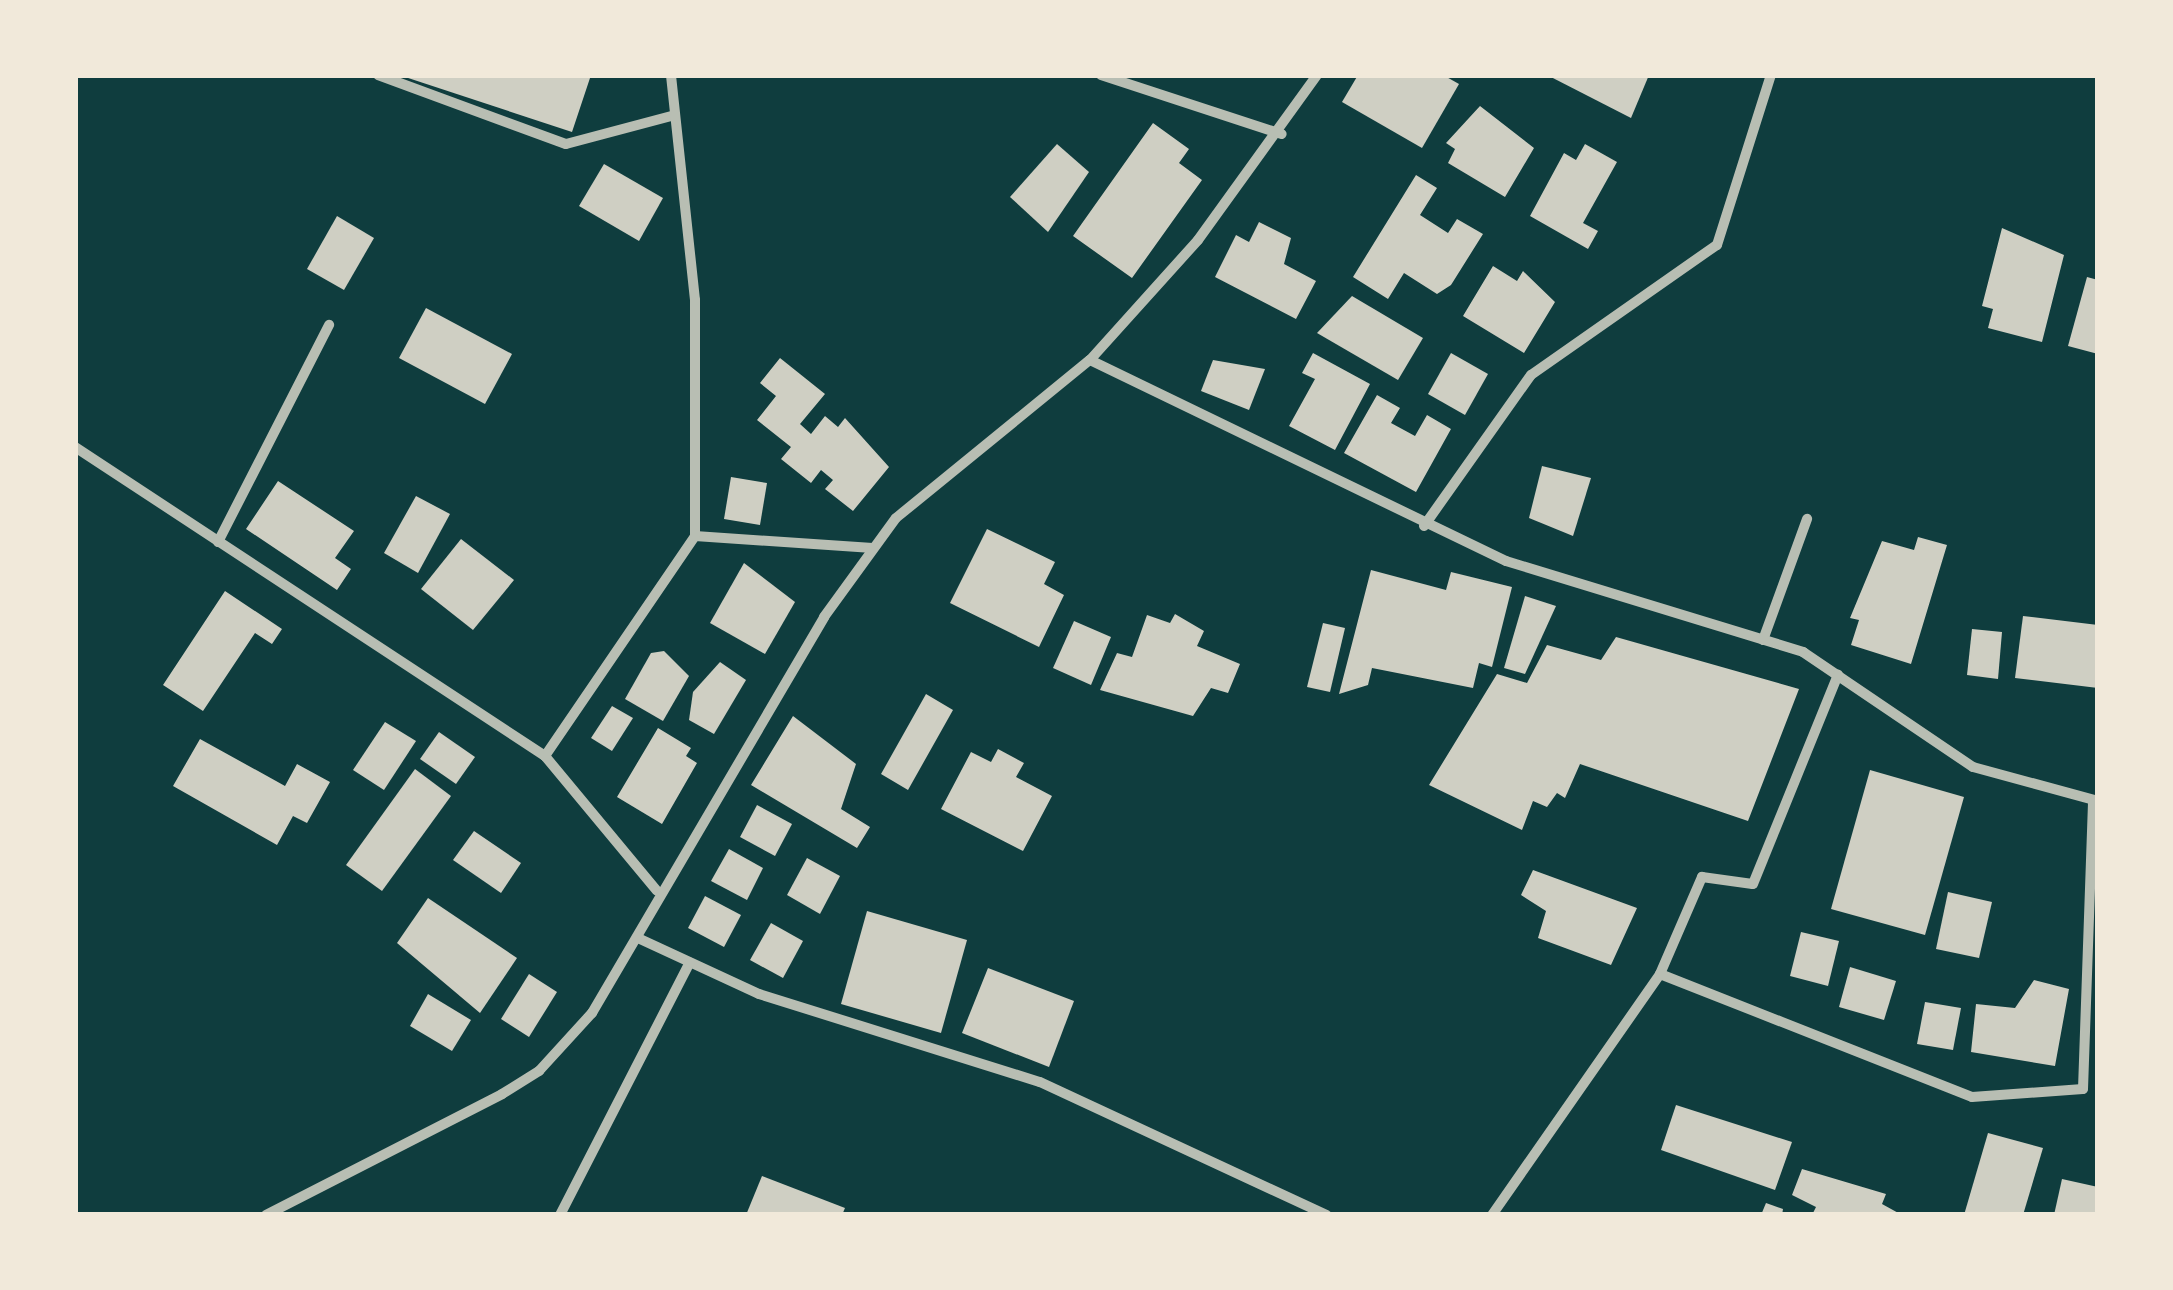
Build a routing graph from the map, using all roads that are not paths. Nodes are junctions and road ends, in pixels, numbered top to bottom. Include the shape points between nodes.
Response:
1 (378, 75) edge
2 (671, 75) edge
3 (1101, 75) edge
4 (1317, 75) edge
5 (1771, 75) edge
6 (670, 116) junction
7 (1282, 134) junction
8 (330, 324) dead end
9 (1090, 360) junction
10 (75, 447) edge
11 (1807, 519) dead end
12 (1424, 526) junction
13 (695, 536) junction
14 (218, 542) junction
15 (873, 548) junction
16 (1763, 640) junction
17 (1838, 675) junction
18 (545, 756) junction
19 (2095, 801) edge
20 (657, 891) junction
21 (640, 939) junction
22 (690, 962) junction
23 (1660, 974) junction
24 (266, 1215) edge
25 (560, 1215) edge
26 (1326, 1215) edge
27 (1492, 1215) edge

1 - 6 street via 566,144
2 - 6 street
3 - 7 street
4 - 7 street
5 - 12 street via 1718,245 1531,375
6 - 13 street via 695,300
7 - 9 street
8 - 14 street
9 - 12 street
9 - 15 street via 896,518
10 - 14 street
11 - 16 street
12 - 16 street
13 - 15 street
13 - 18 street
14 - 18 street
15 - 20 street
16 - 17 street
17 - 19 street via 1973,767
17 - 23 street via 1753,884 1702,877
18 - 20 street
19 - 23 street via 2083,1090 1972,1097
20 - 21 street
21 - 22 street
21 - 24 street via 538,1071
22 - 25 street
22 - 26 street via 1040,1082
23 - 27 street

